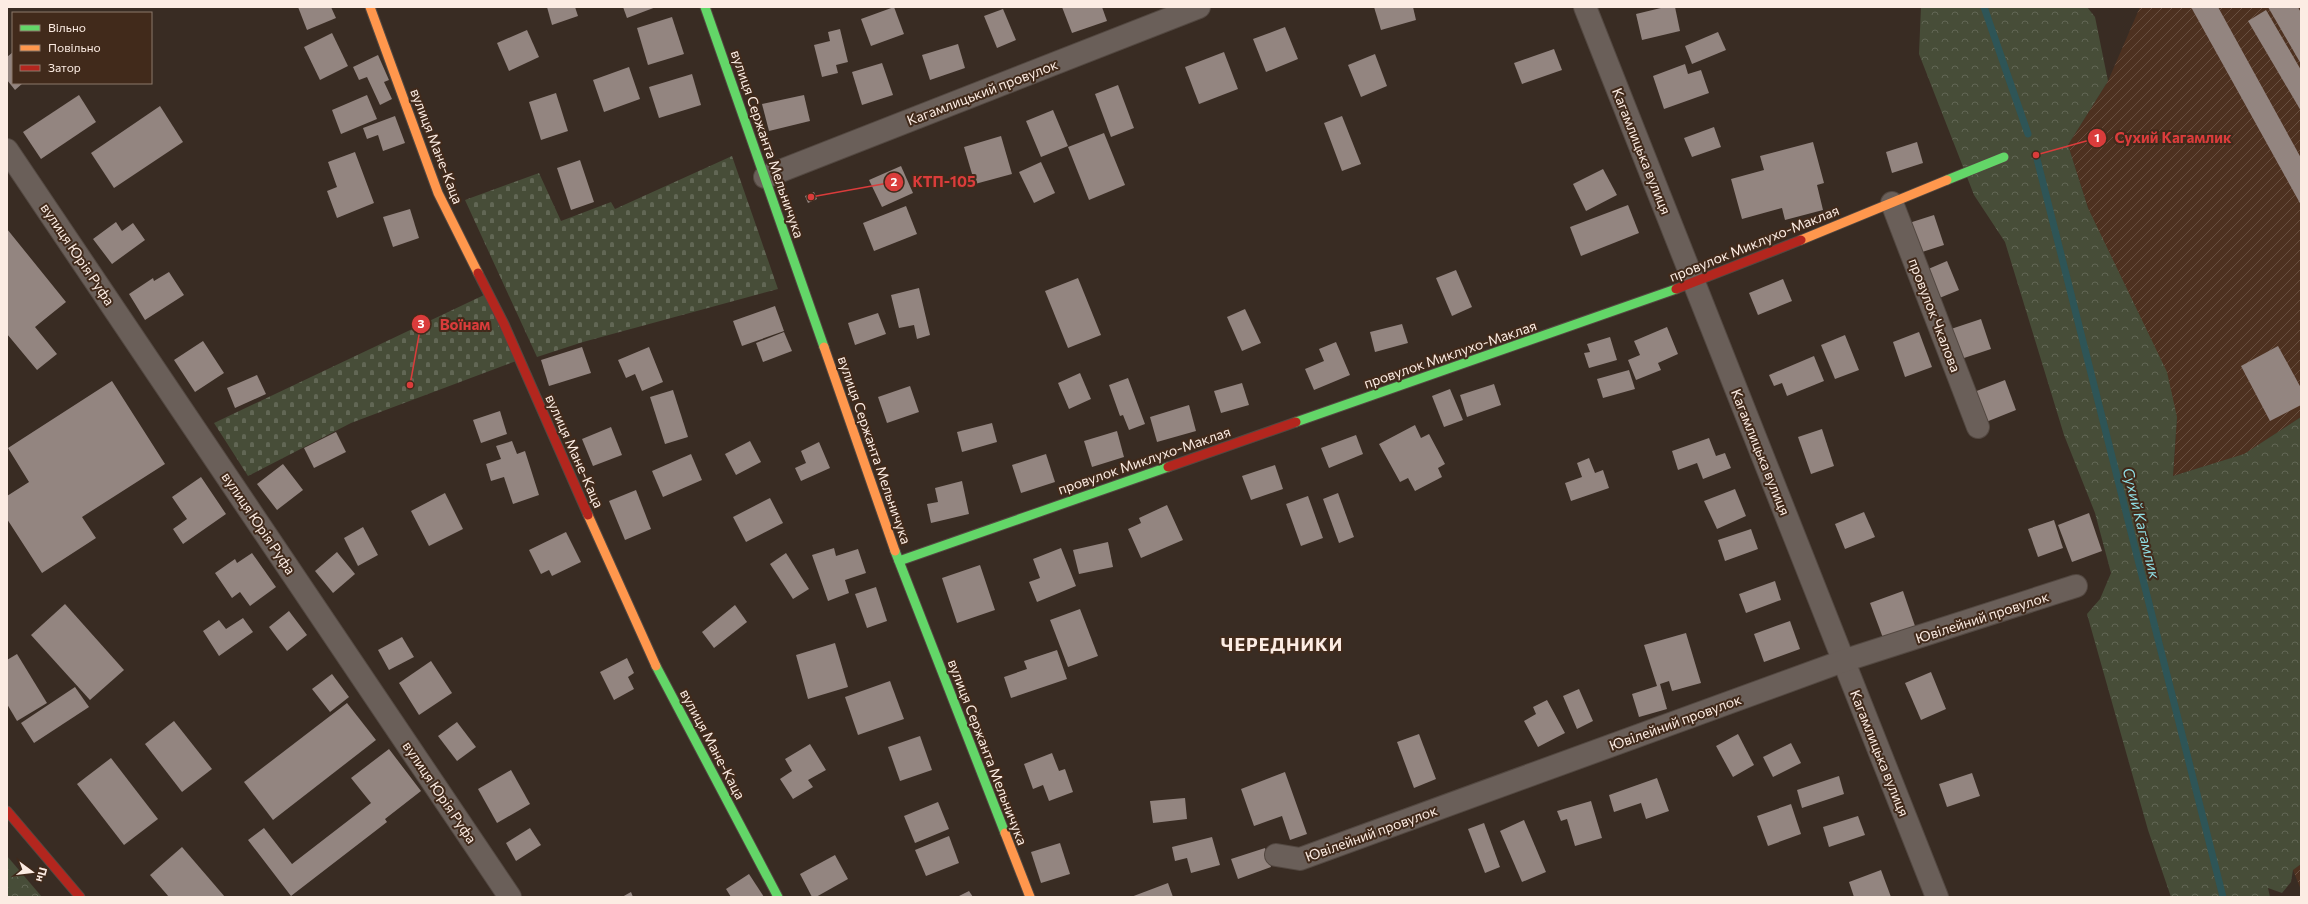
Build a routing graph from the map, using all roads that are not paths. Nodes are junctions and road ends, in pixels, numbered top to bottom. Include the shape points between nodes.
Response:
1 (370, 7) edge
2 (705, 7) edge
3 (1199, 7) edge
4 (1585, 7) edge
5 (7, 150) edge
6 (2004, 157) dead end
7 (765, 177) junction
8 (1892, 203) junction
9 (1694, 283) junction
10 (1978, 427) dead end
11 (899, 561) junction
12 (2076, 586) dead end
13 (1843, 661) junction
14 (7, 811) edge
15 (1276, 855) dead end
16 (80, 897) edge
17 (510, 897) edge
18 (778, 897) edge
19 (1030, 897) edge
20 (1937, 897) edge

1 - 18 street, вулиця Мане-Каца via 438,193 504,324 646,646
2 - 7 street, вулиця Сержанта Мельничука
3 - 7 street, Кагамлицький провулок
4 - 9 street, Кагамлицька вулиця
5 - 17 street, вулиця Юрія Руфа
6 - 8 street, провулок Миклухо-Маклая
7 - 11 street, вулиця Сержанта Мельничука
8 - 9 street, провулок Миклухо-Маклая
8 - 10 street, провулок Чкалова
9 - 11 street, провулок Миклухо-Маклая
9 - 13 street, Кагамлицька вулиця
11 - 19 street, вулиця Сержанта Мельничука
12 - 13 street, Ювілейний провулок
13 - 15 street, Ювілейний провулок via 1300,859
13 - 20 street, Кагамлицька вулиця
14 - 16 street

